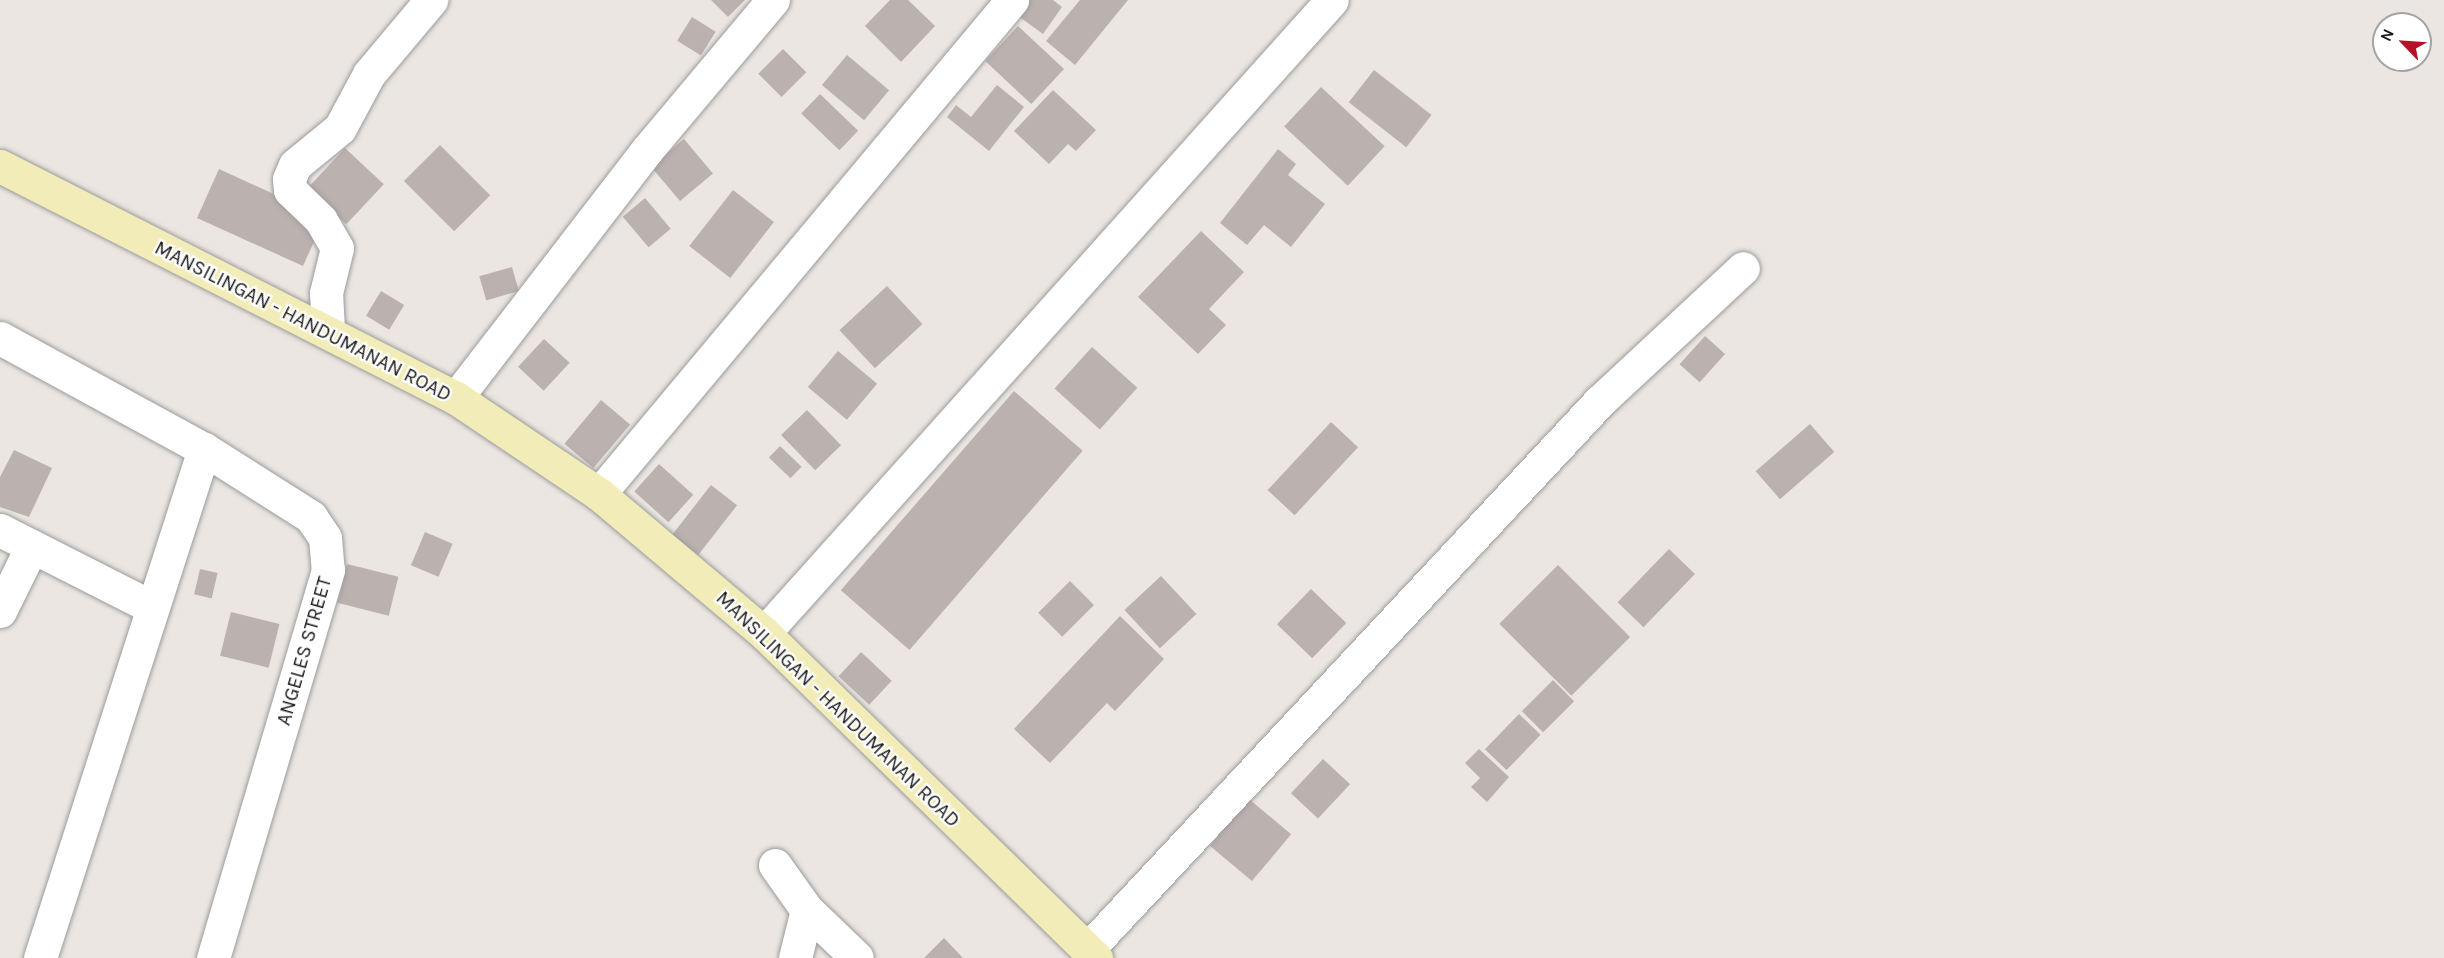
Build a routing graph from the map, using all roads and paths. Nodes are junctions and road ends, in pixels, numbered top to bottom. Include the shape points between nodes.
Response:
1 (430, 0) edge
2 (773, 0) edge
3 (1012, 0) edge
4 (1332, 0) edge
5 (0, 166) edge
6 (1743, 268) dead end
7 (328, 330) junction
8 (0, 338) edge
9 (456, 398) junction
10 (204, 449) junction
11 (599, 494) junction
12 (0, 530) edge
13 (32, 546) junction
14 (152, 607) junction
15 (0, 611) edge
16 (764, 633) junction
17 (775, 865) dead end
18 (807, 910) junction
19 (1092, 954) edge
20 (40, 958) edge
21 (213, 958) edge
22 (795, 958) edge
23 (857, 958) edge

1 - 7 street via 369,74 340,128 295,165 289,179 290,190 321,220 337,248 326,293
2 - 9 street via 647,150
3 - 11 street
4 - 16 street
5 - 7 street, MANSILINGAN - HANDUMANAN ROAD
6 - 19 street via 1600,401
7 - 9 street, MANSILINGAN - HANDUMANAN ROAD
8 - 10 street, ANGELES STREET
9 - 11 street, MANSILINGAN - HANDUMANAN ROAD
10 - 14 street
10 - 21 street, ANGELES STREET via 311,517 325,538 328,570
11 - 16 street, MANSILINGAN - HANDUMANAN ROAD
12 - 13 street
13 - 14 street
13 - 15 street
14 - 20 street
16 - 19 street, MANSILINGAN - HANDUMANAN ROAD
17 - 18 street
18 - 22 street
18 - 23 street

